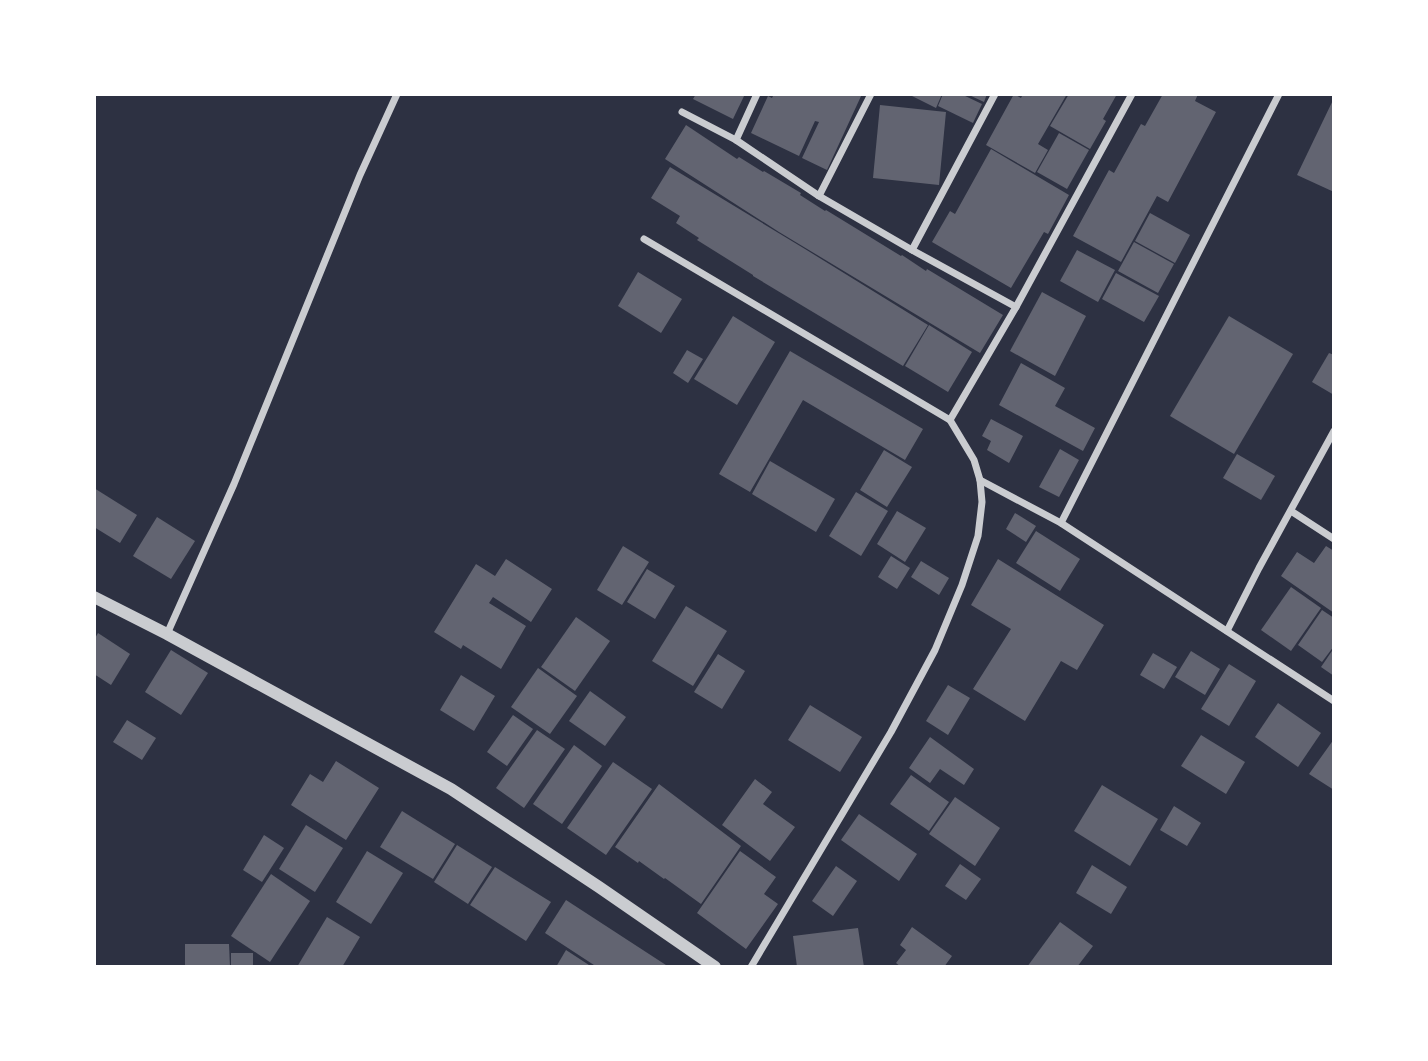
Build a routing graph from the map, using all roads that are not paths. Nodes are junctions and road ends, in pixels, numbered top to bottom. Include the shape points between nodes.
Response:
1 (397, 94) edge
2 (757, 94) edge
3 (872, 94) edge
4 (995, 94) edge
5 (1132, 94) edge
6 (1279, 94) edge
7 (682, 112) dead end
8 (736, 140) junction
9 (819, 195) junction
10 (644, 239) dead end
11 (912, 250) junction
12 (1016, 307) junction
13 (950, 420) junction
14 (1334, 431) edge
15 (980, 480) junction
16 (1290, 511) junction
17 (1061, 523) junction
18 (1334, 539) edge
19 (94, 597) edge
20 (1227, 631) junction
21 (167, 634) junction
22 (1334, 701) edge
23 (715, 967) edge
24 (751, 967) edge

1 - 21 street
2 - 8 street
3 - 9 street
4 - 11 street
5 - 12 street
6 - 17 street
7 - 8 street
8 - 9 street
9 - 11 street
10 - 13 street
11 - 12 street
12 - 13 street
13 - 15 street via 974,460
14 - 16 street
15 - 17 street
15 - 24 street via 978,536 935,650
16 - 18 street
16 - 20 street
17 - 20 street
19 - 21 street
20 - 22 street
21 - 23 street via 451,789

